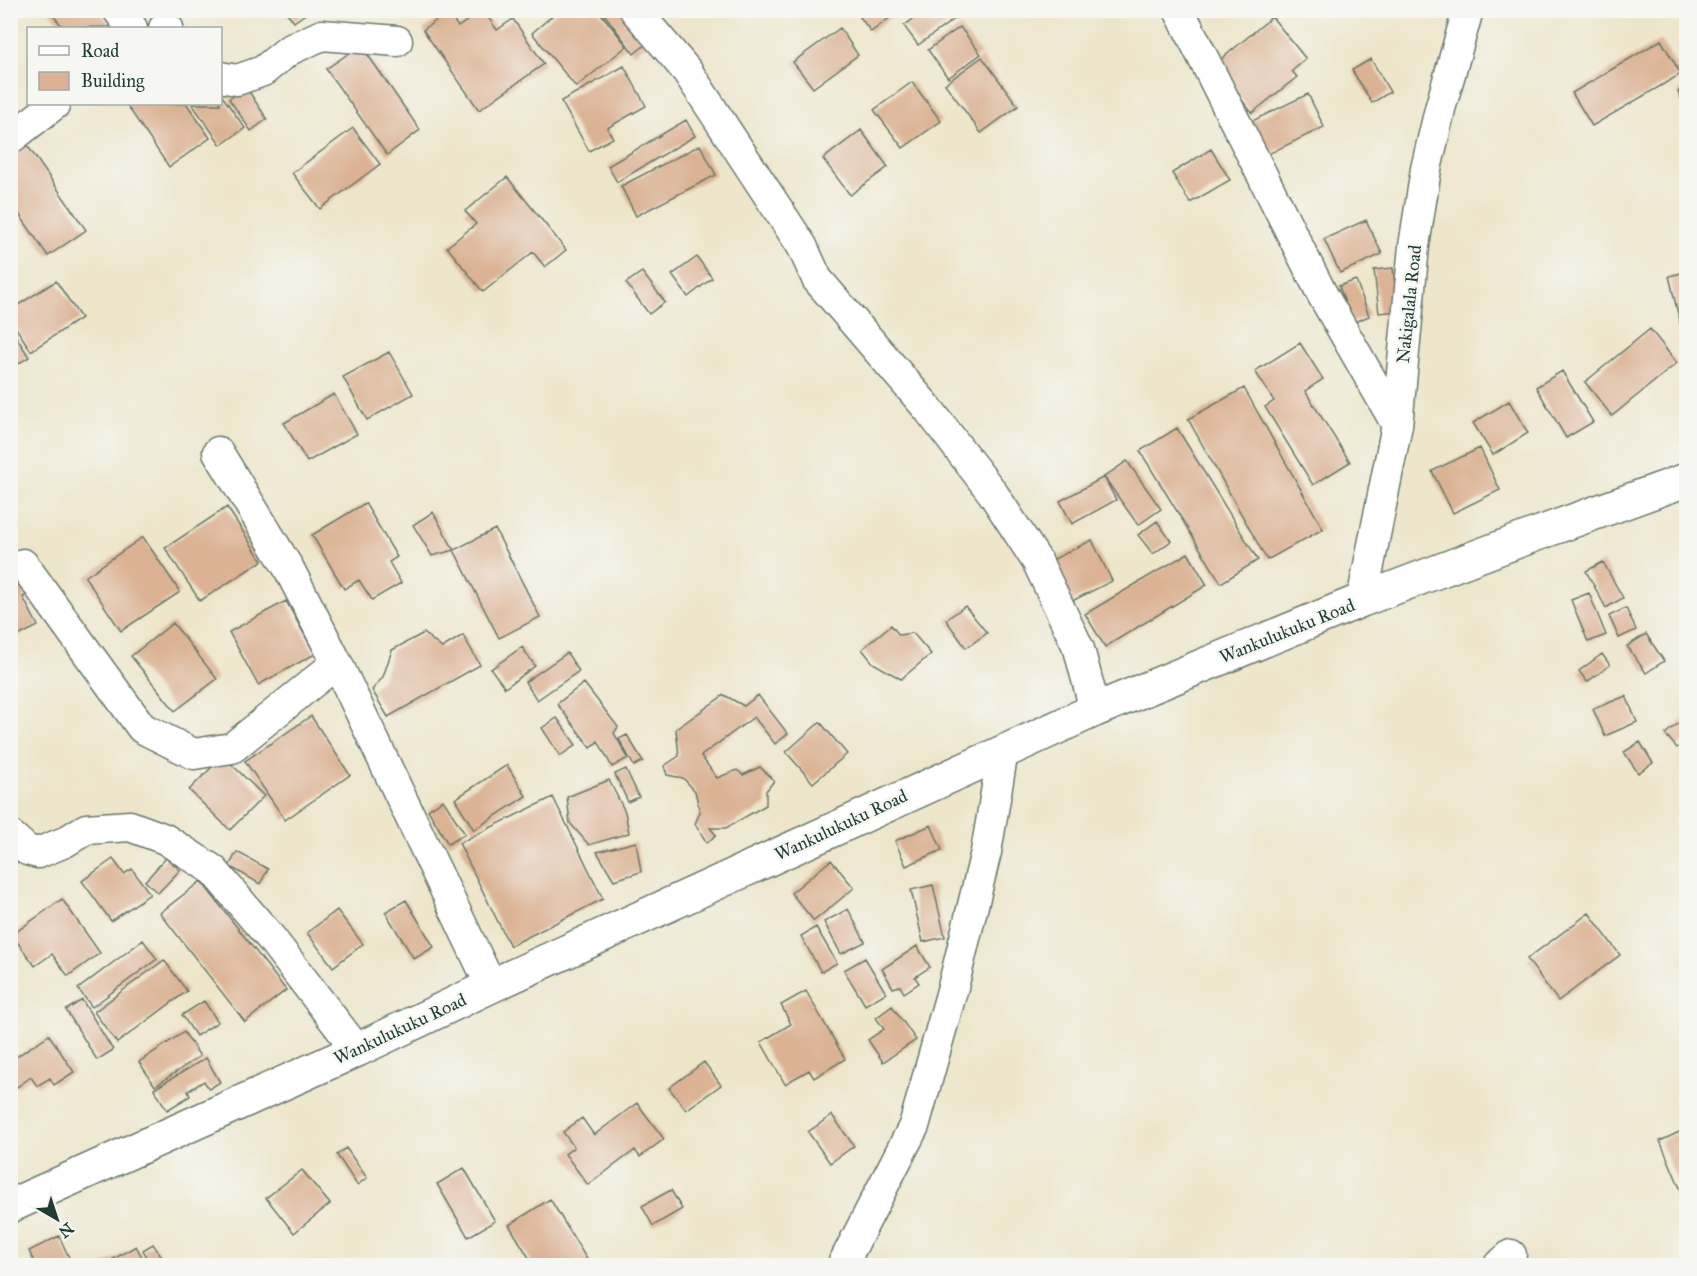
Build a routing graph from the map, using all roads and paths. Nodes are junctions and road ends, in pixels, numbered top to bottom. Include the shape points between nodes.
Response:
1 (118, 10) edge
2 (636, 10) edge
3 (1179, 10) edge
4 (1468, 10) edge
5 (131, 27) edge
6 (397, 41) dead end
7 (222, 77) edge
8 (54, 105) edge
9 (10, 139) edge
10 (1397, 425) junction
11 (218, 452) dead end
12 (1686, 480) edge
13 (22, 564) dead end
14 (1362, 600) junction
15 (337, 663) junction
16 (1095, 710) junction
17 (1003, 751) junction
18 (10, 834) edge
19 (491, 986) junction
20 (357, 1050) junction
21 (10, 1206) edge
22 (842, 1266) edge

1 - 5 street
2 - 16 street via 687,71 802,246 817,279 929,410 992,492 1037,561 1079,649
3 - 10 street via 1322,294
4 - 10 street, Nakigalala Road via 1426,169 1413,257
6 - 7 street via 322,35 289,50 262,71 237,80
8 - 9 street
10 - 14 street, Nakigalala Road
11 - 15 street via 288,569
12 - 14 main road, Wankulukuku Road
13 - 15 street via 142,728 194,754 232,747
14 - 16 main road, Wankulukuku Road
15 - 19 street
16 - 17 main road, Wankulukuku Road
17 - 19 main road, Wankulukuku Road
17 - 22 street via 986,852 914,1126
18 - 20 street via 27,850 38,854 86,829 129,826 165,839 213,870
19 - 20 main road, Wankulukuku Road
20 - 21 main road, Wankulukuku Road

